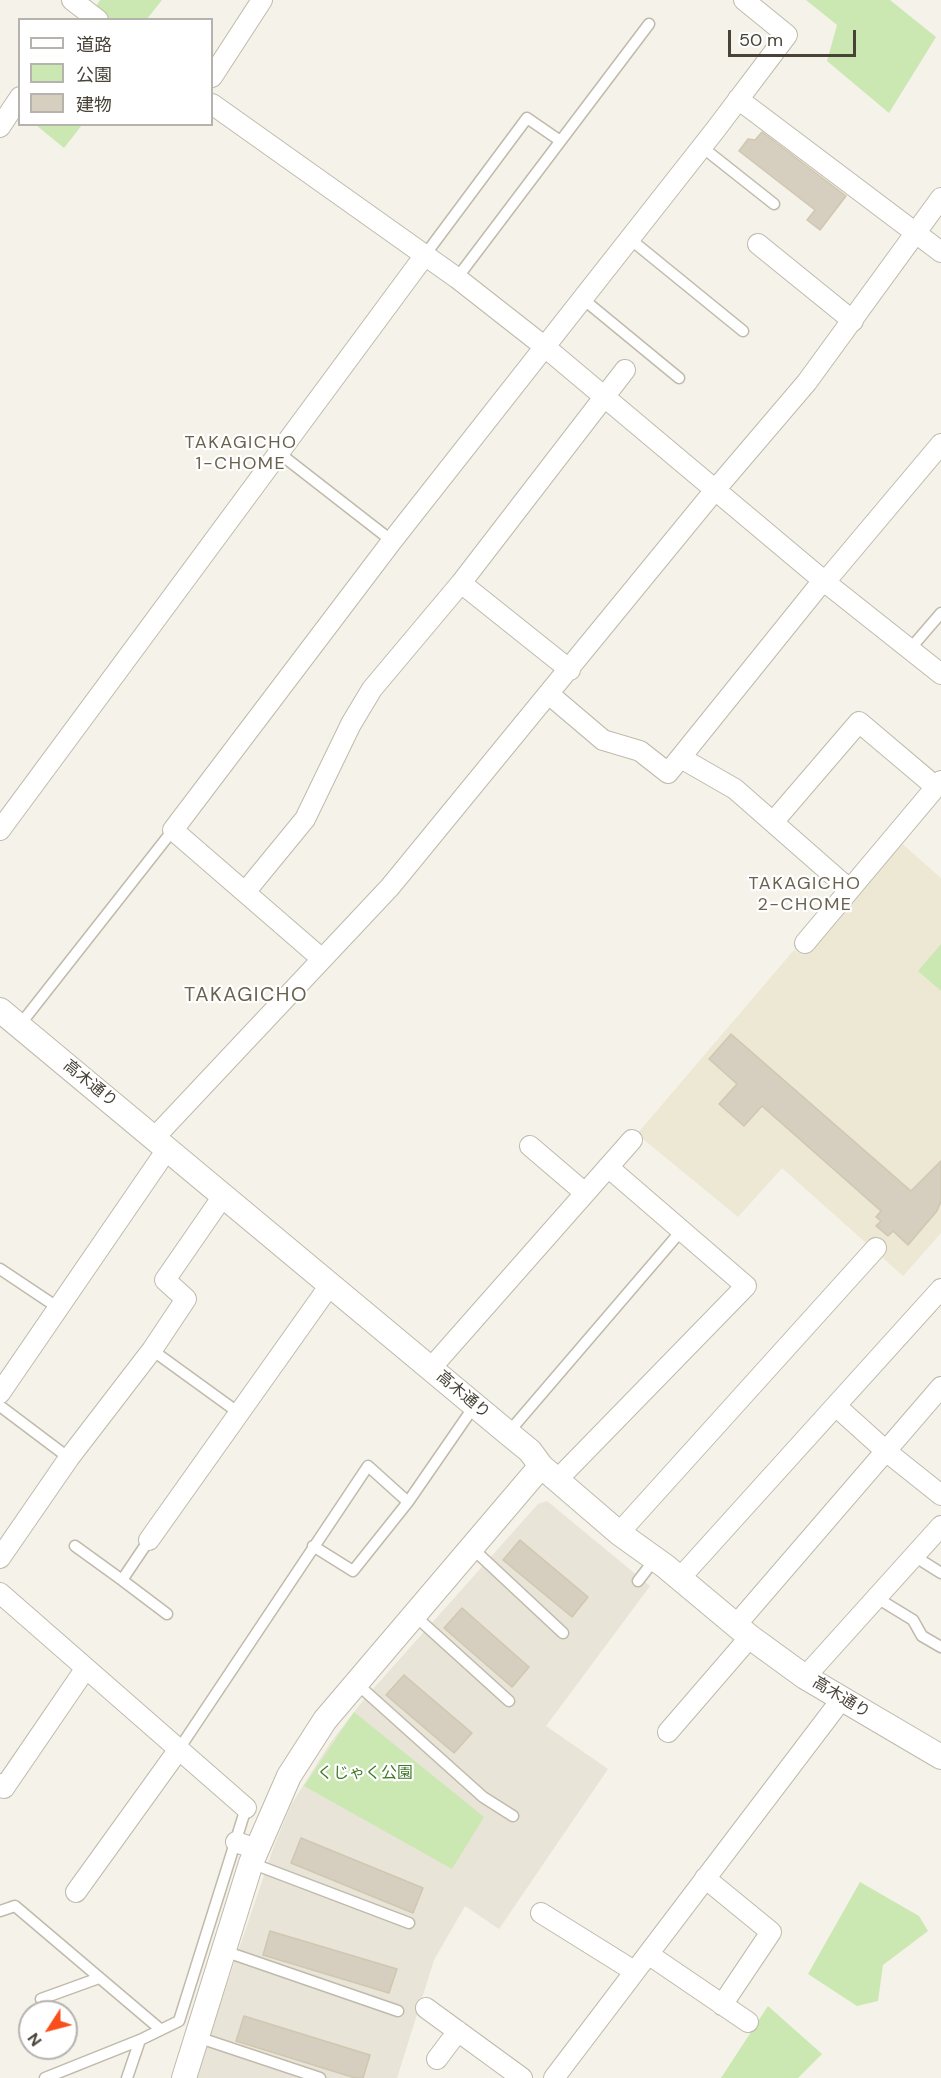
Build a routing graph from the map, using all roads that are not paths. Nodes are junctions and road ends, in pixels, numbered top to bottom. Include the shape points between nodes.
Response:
1 (262, 0) edge
2 (744, 0) edge
3 (75, 6) edge
4 (95, 18) edge
5 (649, 24) dead end
6 (213, 75) edge
7 (738, 99) junction
8 (18, 100) edge
9 (213, 105) edge
10 (0, 127) edge
11 (559, 140) junction
12 (702, 147) junction
13 (941, 198) edge
14 (774, 204) dead end
15 (917, 233) junction
16 (630, 239) junction
17 (758, 244) dead end
18 (941, 252) edge
19 (425, 255) junction
20 (457, 278) junction
21 (584, 299) junction
22 (853, 321) junction
23 (743, 331) dead end
24 (546, 347) junction
25 (625, 370) dead end
26 (680, 378) dead end
27 (604, 395) junction
28 (941, 444) edge
29 (279, 453) junction
30 (715, 490) junction
31 (392, 542) junction
32 (825, 582) junction
33 (461, 583) junction
34 (941, 613) edge
35 (910, 649) junction
36 (570, 670) junction
37 (941, 674) edge
38 (550, 695) junction
39 (681, 758) junction
40 (938, 784) edge
41 (774, 821) junction
42 (0, 830) edge
43 (173, 830) junction
44 (849, 889) junction
45 (246, 891) junction
46 (804, 943) dead end
47 (322, 959) junction
48 (0, 1010) edge
49 (20, 1026) junction
50 (632, 1140) dead end
51 (162, 1143) junction
52 (530, 1146) dead end
53 (608, 1167) junction
54 (585, 1193) junction
55 (223, 1196) junction
56 (681, 1232) junction
57 (876, 1248) dead end
58 (0, 1269) edge
59 (330, 1285) junction
60 (941, 1289) edge
61 (60, 1309) junction
62 (152, 1350) junction
63 (431, 1368) junction
64 (941, 1387) edge
65 (0, 1393) edge
66 (475, 1405) junction
67 (0, 1406) edge
68 (837, 1407) junction
69 (239, 1413) junction
70 (508, 1433) junction
71 (886, 1452) junction
72 (69, 1458) junction
73 (549, 1473) junction
74 (941, 1495) edge
75 (408, 1502) junction
76 (941, 1526) edge
77 (619, 1533) junction
78 (149, 1540) joint
79 (75, 1546) dead end
80 (313, 1546) junction
81 (472, 1548) junction
82 (914, 1557) junction
83 (0, 1558) edge
84 (655, 1559) junction
85 (941, 1573) edge
86 (680, 1578) junction
87 (122, 1580) junction
88 (638, 1581) dead end
89 (0, 1593) edge
90 (877, 1598) junction
91 (167, 1614) dead end
92 (414, 1615) junction
93 (743, 1632) junction
94 (563, 1633) dead end
95 (941, 1647) edge
96 (86, 1668) junction
97 (806, 1677) junction
98 (356, 1683) junction
99 (841, 1700) junction
100 (509, 1701) dead end
101 (668, 1732) dead end
102 (179, 1749) junction
103 (941, 1757) edge
104 (0, 1784) edge
105 (246, 1808) joint
106 (513, 1816) dead end
107 (248, 1851) junction
108 (705, 1878) junction
109 (76, 1892) dead end
110 (0, 1911) edge
111 (541, 1913) dead end
112 (409, 1923) dead end
113 (224, 1951) junction
114 (648, 1953) junction
115 (634, 1971) junction
116 (99, 1978) junction
117 (41, 2000) dead end
118 (722, 2004) junction
119 (426, 2008) dead end
120 (398, 2011) dead end
121 (748, 2022) dead end
122 (160, 2029) junction
123 (458, 2031) junction
124 (197, 2037) junction
125 (140, 2040) junction
126 (437, 2059) dead end
127 (45, 2078) edge
128 (127, 2078) edge
129 (184, 2078) edge
130 (320, 2078) edge
131 (522, 2078) edge
132 (554, 2078) edge

1 - 6 street
2 - 7 street via 787,34
3 - 4 street
5 - 11 lane
7 - 12 street
7 - 15 street
8 - 10 street
9 - 19 street
11 - 19 lane via 527,118
11 - 20 lane
12 - 14 lane
12 - 16 street
13 - 15 street
15 - 18 street
15 - 22 street
16 - 21 street
16 - 23 lane
17 - 22 street via 774,265
19 - 20 street
19 - 29 street
20 - 24 street
21 - 24 street
21 - 26 lane
22 - 30 street
24 - 27 street
24 - 31 street
25 - 27 street
27 - 30 street
27 - 33 street
28 - 32 street
29 - 31 lane
29 - 42 street
30 - 32 street
30 - 36 street
31 - 43 street
32 - 35 street
32 - 39 street via 816,588
33 - 36 street
33 - 45 street via 372,689 305,819
34 - 35 lane
35 - 37 street
36 - 38 street
38 - 39 street via 603,740 640,751 668,773
38 - 47 street via 390,887
39 - 41 street via 735,789
40 - 41 street via 859,722
40 - 44 street
41 - 44 street
43 - 45 street
43 - 49 lane
44 - 46 street
45 - 47 street
47 - 51 street
48 - 49 street, 高木通り
49 - 51 street, 高木通り
50 - 53 street
51 - 55 street, 高木通り
51 - 61 street
52 - 54 street
53 - 54 street
53 - 56 street
54 - 63 street
55 - 59 street, 高木通り
55 - 62 street via 165,1280 186,1299
56 - 70 lane
56 - 73 street via 746,1286
57 - 77 street
58 - 61 lane
59 - 63 street, 高木通り
59 - 69 street
60 - 68 street
61 - 65 street
62 - 69 lane
62 - 72 street
63 - 66 street, 高木通り
64 - 71 street
66 - 70 street, 高木通り
66 - 75 lane
67 - 72 lane
68 - 71 street
68 - 86 street
69 - 78 street
70 - 73 street, 高木通り
71 - 74 street
71 - 93 street
72 - 83 street
73 - 77 street, 高木通り
73 - 81 street
75 - 80 lane via 353,1571
75 - 80 lane via 368,1466
76 - 82 street
77 - 84 street, 高木通り
78 - 87 lane
79 - 87 lane
80 - 102 lane
81 - 92 street
81 - 94 lane
82 - 85 lane
82 - 90 street
84 - 86 street, 高木通り
84 - 88 lane
86 - 93 street, 高木通り
87 - 91 lane
89 - 96 street
90 - 95 lane via 913,1620 922,1636
90 - 97 street
92 - 98 street
92 - 100 lane
93 - 97 street, 高木通り
93 - 101 street
96 - 102 street
96 - 104 street via 4,1788
97 - 99 street, 高木通り
98 - 106 lane via 483,1797
98 - 107 street via 325,1720
99 - 103 street, 高木通り
99 - 108 street
102 - 105 street
102 - 109 street
105 - 107 lane
107 - 112 lane
107 - 113 street
107 - 122 lane via 179,2022
108 - 114 street
108 - 118 street via 771,1932
110 - 116 lane via 15,1906
111 - 115 street
113 - 120 lane
113 - 124 street
114 - 115 street
114 - 118 street
115 - 132 street
116 - 117 lane
116 - 122 lane
118 - 121 street
119 - 123 street
122 - 125 lane
123 - 126 street
123 - 131 street
124 - 129 street
124 - 130 lane
125 - 127 lane
125 - 128 lane

